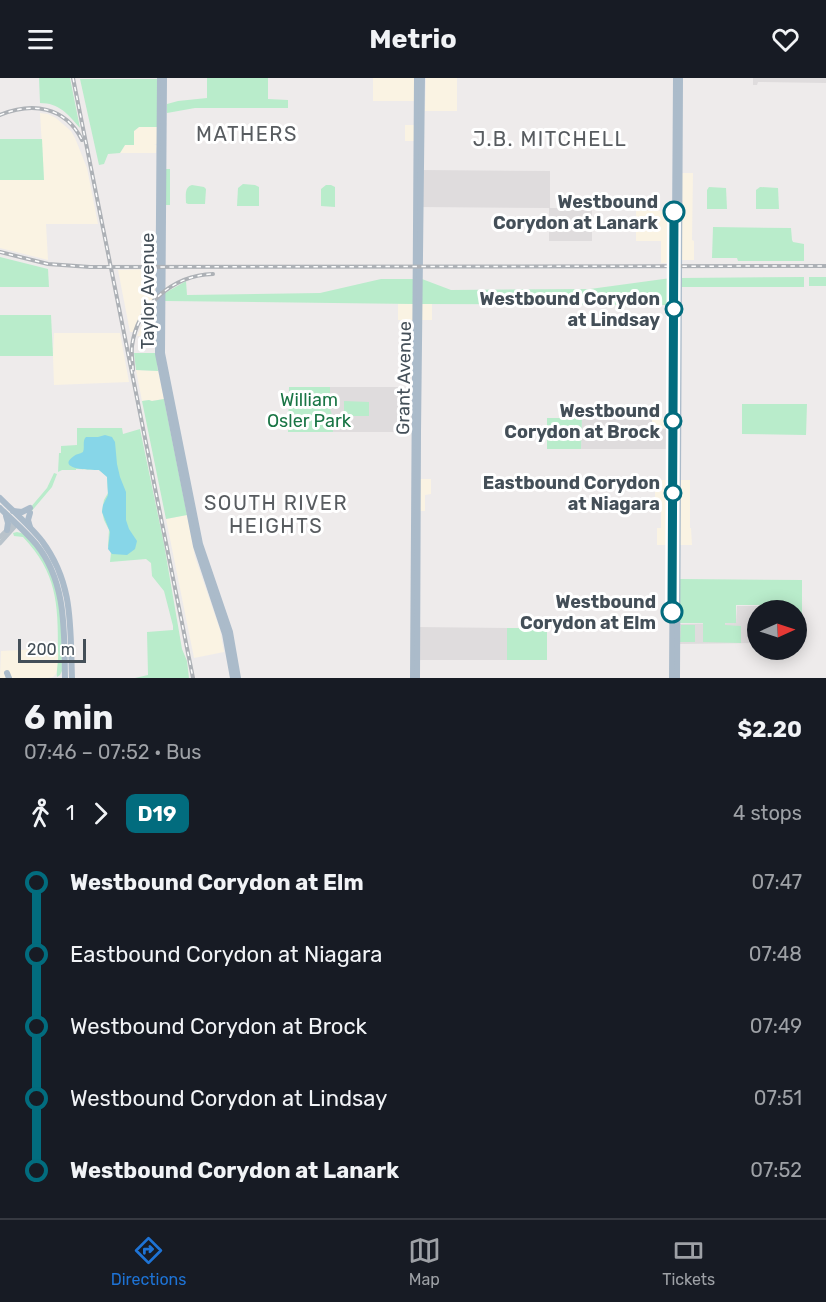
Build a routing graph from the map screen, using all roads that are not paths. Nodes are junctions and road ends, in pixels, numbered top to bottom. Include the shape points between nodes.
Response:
1 (162, 78) edge
2 (419, 78) edge
3 (676, 78) edge
4 (680, 78) edge
5 (186, 496) junction
6 (0, 498) edge
7 (192, 502) junction
8 (6, 510) edge
9 (18, 522) junction
10 (27, 530) junction
11 (8, 532) junction
12 (0, 537) edge
13 (0, 543) edge
14 (65, 659) junction
15 (65, 668) junction
16 (232, 676) edge
17 (60, 678) edge
18 (70, 678) edge
19 (238, 678) edge
20 (414, 678) edge
21 (672, 678) edge
22 (677, 678) edge

1 - 5 main road, Taylor Avenue via 158,345
1 - 7 main road, Taylor Avenue via 162,353
2 - 20 main road, Grant Avenue
3 - 21 main road
4 - 22 main road
5 - 7 street
5 - 16 main road, Taylor Avenue via 196,546 225,634
6 - 8 main road
7 - 19 main road, Taylor Avenue via 202,550 231,639
8 - 9 main road
8 - 10 main road via 30,510
8 - 11 main road
9 - 10 main road
9 - 11 street
10 - 11 main road
10 - 14 main road via 57,582
10 - 18 main road via 41,540 63,580 69,609
11 - 12 street
11 - 13 street
14 - 15 main road
14 - 18 main road
15 - 17 main road
15 - 18 main road

